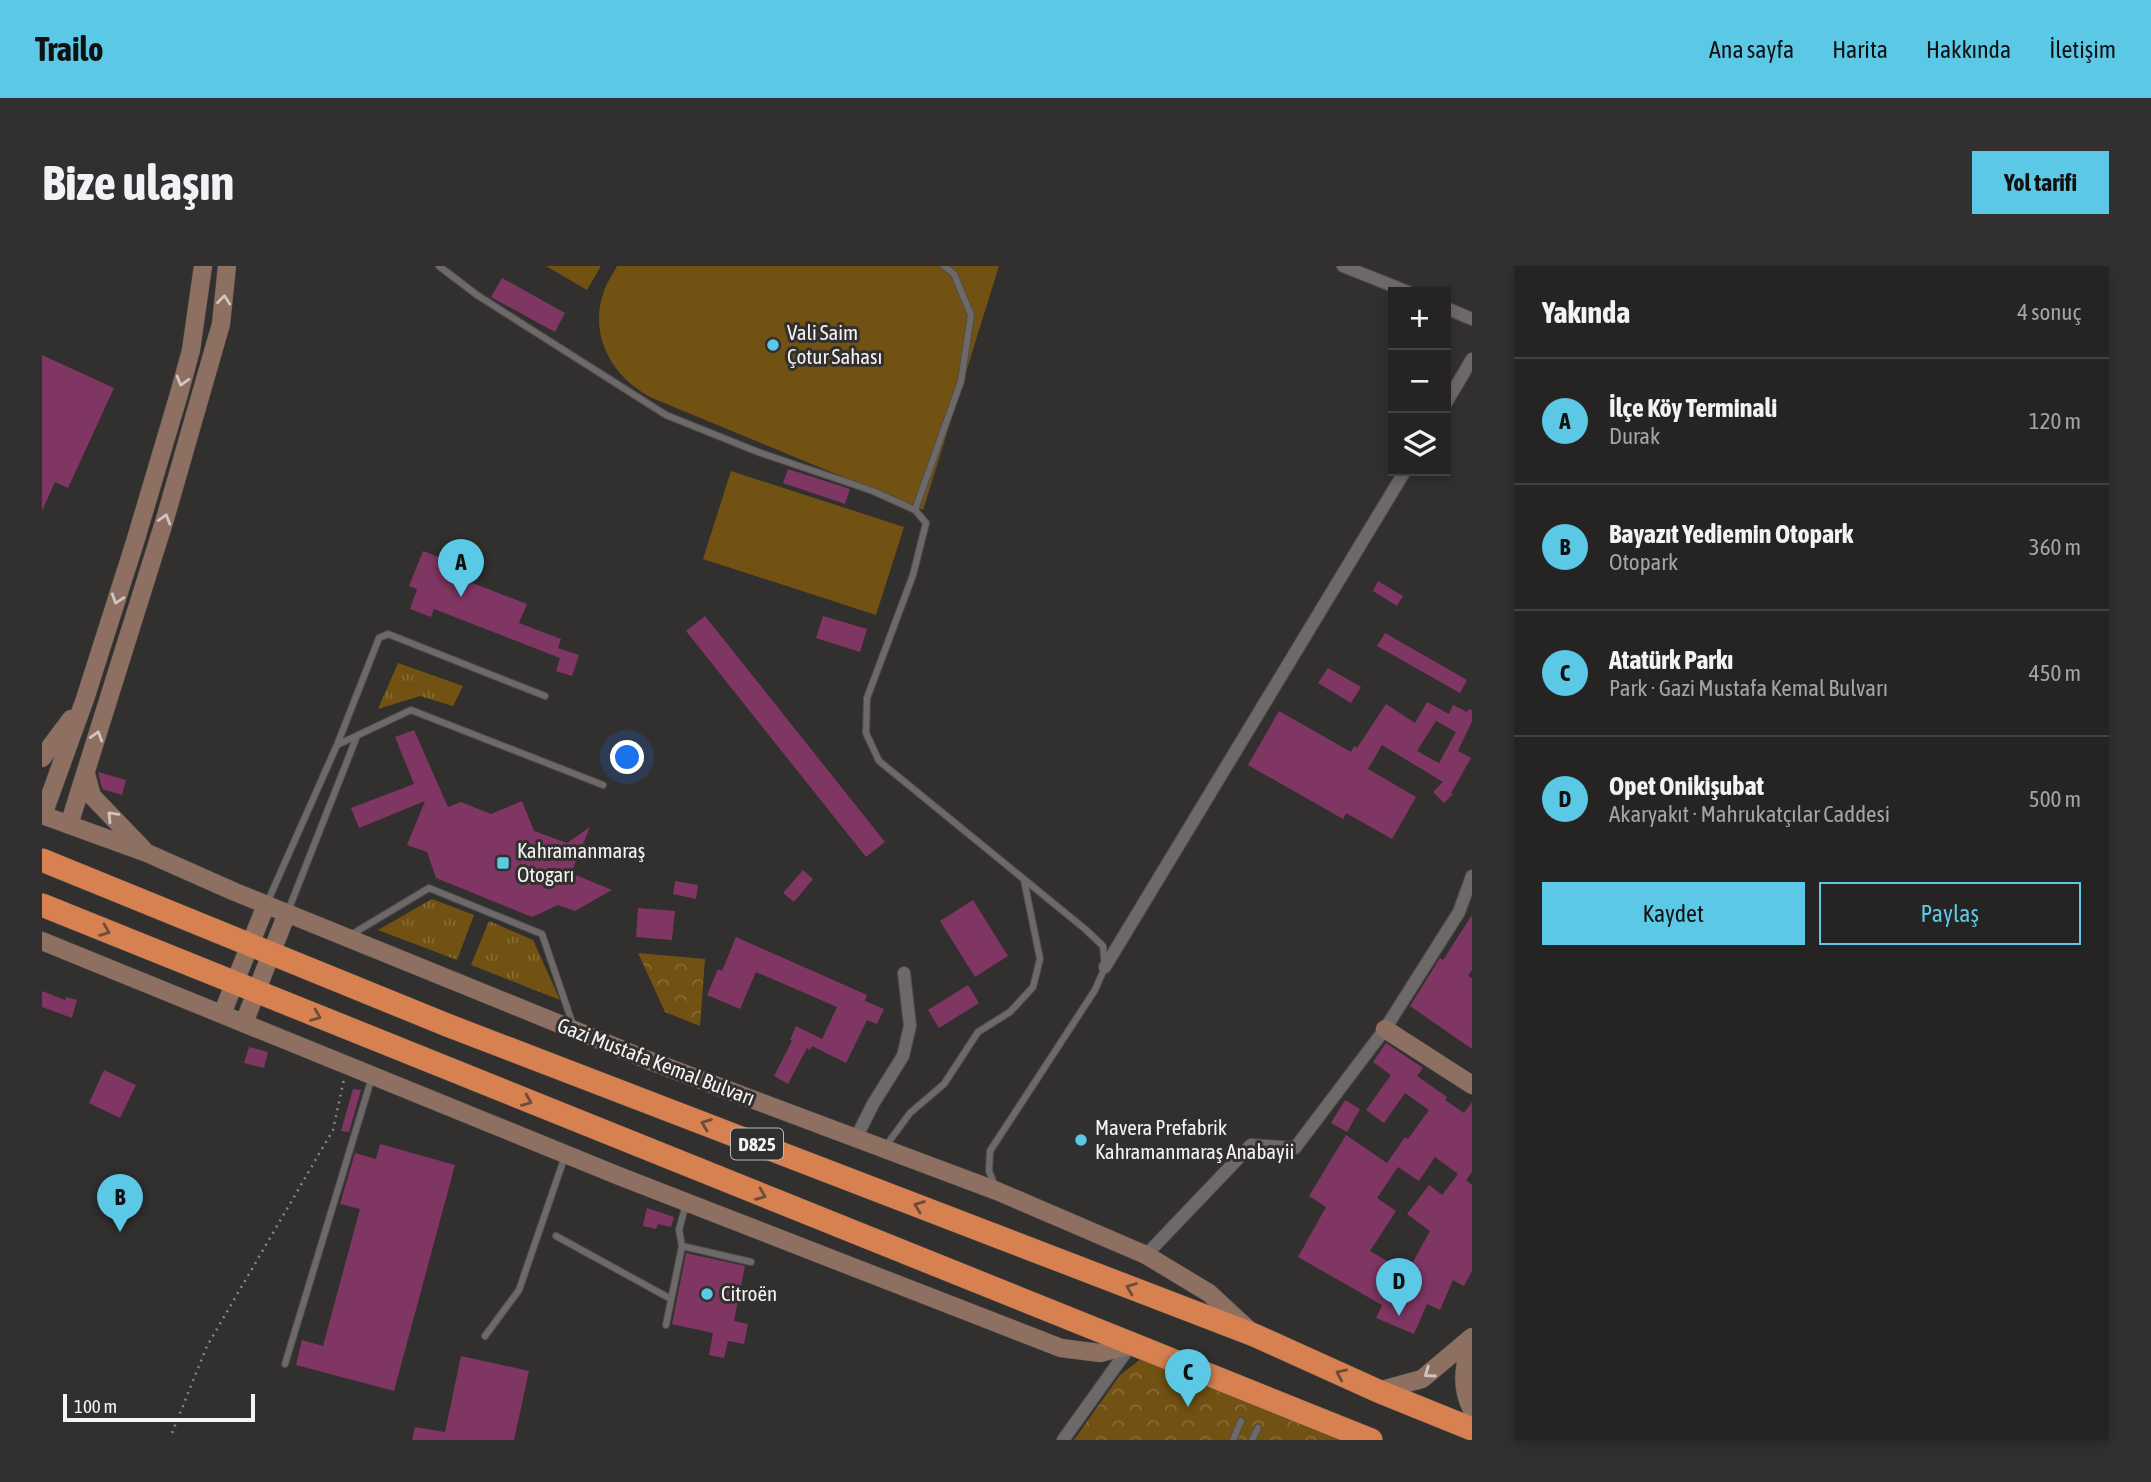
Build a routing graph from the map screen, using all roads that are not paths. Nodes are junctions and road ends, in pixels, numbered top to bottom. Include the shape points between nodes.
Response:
1 (202, 266) edge
2 (227, 266) edge
3 (439, 266) edge
4 (944, 266) edge
5 (1343, 266) edge
6 (1396, 287) edge
7 (1451, 310) edge
8 (1472, 318) edge
9 (1472, 359) edge
10 (1451, 395) edge
11 (1402, 476) edge
12 (915, 510) junction
13 (545, 696) dead end
14 (85, 699) junction
15 (357, 735) junction
16 (337, 745) junction
17 (42, 758) edge
18 (86, 775) junction
19 (603, 785) dead end
20 (42, 815) edge
21 (69, 825) junction
22 (147, 853) junction
23 (42, 860) edge
24 (1024, 880) junction
25 (1471, 885) edge
26 (42, 905) edge
27 (267, 905) junction
28 (287, 913) junction
29 (346, 937) junction
30 (42, 941) edge
31 (260, 948) junction
32 (1105, 967) junction
33 (904, 973) dead end
34 (234, 983) junction
35 (256, 992) junction
36 (222, 1014) junction
37 (244, 1023) junction
38 (1385, 1029) junction
39 (575, 1030) junction
40 (372, 1076) junction
41 (1472, 1085) edge
42 (856, 1138) junction
43 (884, 1149) junction
44 (566, 1154) junction
45 (997, 1191) junction
46 (687, 1203) junction
47 (556, 1236) dead end
48 (682, 1246) junction
49 (1146, 1255) junction
50 (751, 1262) dead end
51 (671, 1299) junction
52 (666, 1325) dead end
53 (1254, 1335) junction
54 (485, 1336) dead end
55 (1472, 1338) edge
56 (1131, 1345) junction
57 (285, 1364) dead end
58 (1378, 1391) junction
59 (1472, 1410) edge
60 (1241, 1421) dead end
61 (1258, 1428) dead end
62 (1472, 1429) edge
63 (1063, 1440) edge
64 (1233, 1440) edge
65 (1252, 1440) edge
66 (1371, 1440) edge

1 -> 14 street via 191,350
18 -> 2 street via 221,324
3 - 12 lane via 666,415
4 - 12 lane via 954,274 971,315 961,381
5 - 6 street
7 - 8 street
9 - 10 street
11 - 32 street
12 - 24 lane via 926,523 913,575 867,698 866,733 879,761
13 - 16 lane via 388,634 379,638
14 - 17 street
14 - 20 street
15 - 16 lane
15 - 19 lane via 411,710
15 - 28 lane
16 - 27 lane
18 - 21 street
22 -> 18 street via 92,796
20 - 21 street, Gazi Mustafa Kemal Bulvarı
21 - 22 street, Gazi Mustafa Kemal Bulvarı
22 - 27 street, Gazi Mustafa Kemal Bulvarı
23 - 31 highway, Gazi Mustafa Kemal Bulvarı / D825
24 - 32 lane via 1103,946
24 - 43 lane via 1040,958 1033,987 1010,1012 978,1032 944,1084 910,1113
25 - 38 street via 1459,912
26 -> 34 highway, D825
27 - 28 street, Gazi Mustafa Kemal Bulvarı
27 - 31 street
28 - 29 street, Gazi Mustafa Kemal Bulvarı
28 - 31 street
29 - 39 street, Gazi Mustafa Kemal Bulvarı
29 - 39 lane via 429,888 542,934
30 - 36 street
31 - 34 street
31 - 35 street
53 -> 31 highway, Gazi Mustafa Kemal Bulvarı / D825 via 460,1030
32 - 45 lane via 1095,990 990,1151 989,1171
33 - 42 street via 910,1026 903,1056
34 - 35 highway, D825
34 - 36 street
35 - 37 street
35 -> 56 highway, D825
36 - 37 street
37 - 40 street
38 - 41 street
38 - 49 street via 1294,1147 1251,1145
39 - 42 street, Gazi Mustafa Kemal Bulvarı
40 - 44 street
40 - 57 lane
42 - 43 street, Gazi Mustafa Kemal Bulvarı
43 - 45 street, Gazi Mustafa Kemal Bulvarı
44 - 46 street
44 - 54 lane via 519,1290
45 - 49 street, Gazi Mustafa Kemal Bulvarı
46 - 48 lane via 679,1230
46 - 56 street via 1061,1348 1100,1353
47 - 51 lane
48 - 50 lane
48 - 51 lane
49 - 53 street, Gazi Mustafa Kemal Bulvarı via 1209,1293
51 - 52 lane
58 -> 53 highway, Gazi Mustafa Kemal Bulvarı / D825
55 -> 58 street via 1422,1379
55 - 59 street via 1463,1373
56 - 63 street
56 - 66 highway, D825
58 - 62 highway, Gazi Mustafa Kemal Bulvarı / D825
60 - 64 lane
61 - 65 lane

